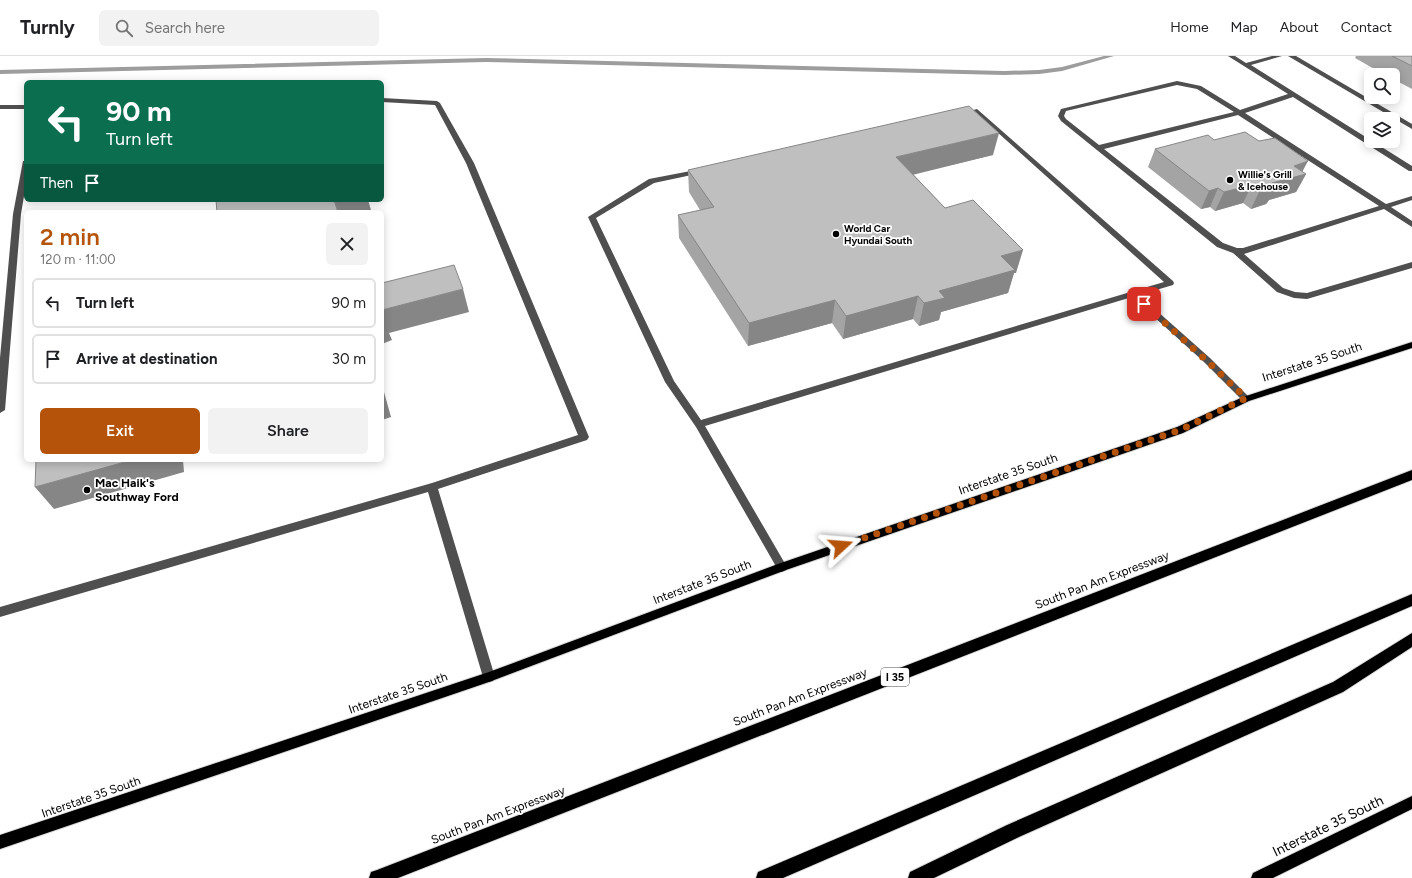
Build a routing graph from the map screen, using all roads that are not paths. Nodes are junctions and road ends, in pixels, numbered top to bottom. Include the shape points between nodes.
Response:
1 (1230, 56) edge
2 (1279, 56) edge
3 (1291, 56) edge
4 (1245, 65) junction
5 (1293, 95) junction
6 (384, 100) edge
7 (0, 107) edge
8 (24, 107) edge
9 (1238, 113) junction
10 (953, 116) edge
11 (1412, 127) edge
12 (1098, 148) junction
13 (1412, 169) edge
14 (706, 170) edge
15 (24, 174) edge
16 (1412, 198) edge
17 (1385, 206) junction
18 (1412, 225) edge
19 (1236, 251) junction
20 (1412, 265) edge
21 (1133, 294) junction
22 (4, 326) edge
23 (1412, 345) edge
24 (1246, 398) junction
25 (0, 410) edge
26 (699, 424) junction
27 (1412, 475) edge
28 (432, 487) junction
29 (782, 567) junction
30 (1412, 600) edge
31 (0, 612) edge
32 (1412, 639) edge
33 (489, 677) junction
34 (1412, 802) edge
35 (0, 842) edge
36 (377, 878) edge
37 (764, 878) edge
38 (916, 878) edge
39 (1258, 878) edge

1 - 4 lane
2 - 4 lane
3 - 11 lane
4 - 5 lane
5 - 9 lane
5 - 13 lane
6 - 28 lane via 437,103 470,163 584,437
7 - 8 lane
9 - 12 lane
9 - 12 lane via 1199,87 1177,83 1063,110 1063,120
9 - 17 lane
10 - 21 lane via 977,111 1170,283
12 - 19 lane via 1220,245
14 - 26 lane via 652,181 592,217 670,382
15 - 22 lane
16 - 17 lane
17 - 18 lane
17 - 19 lane via 1244,251
19 - 20 lane via 1280,290 1294,295 1307,296
21 - 24 lane
21 - 26 lane
22 - 25 lane
23 - 24 main road, Interstate 35 South
24 - 29 main road, Interstate 35 South via 1180,430
26 - 29 lane
27 - 36 highway, South Pan Am Expressway / I 35
28 - 31 lane
28 - 33 lane
29 - 33 main road, Interstate 35 South
30 - 37 highway
32 - 38 highway via 1338,687 1013,831
33 - 35 main road, Interstate 35 South
34 - 39 main road, Interstate 35 South

